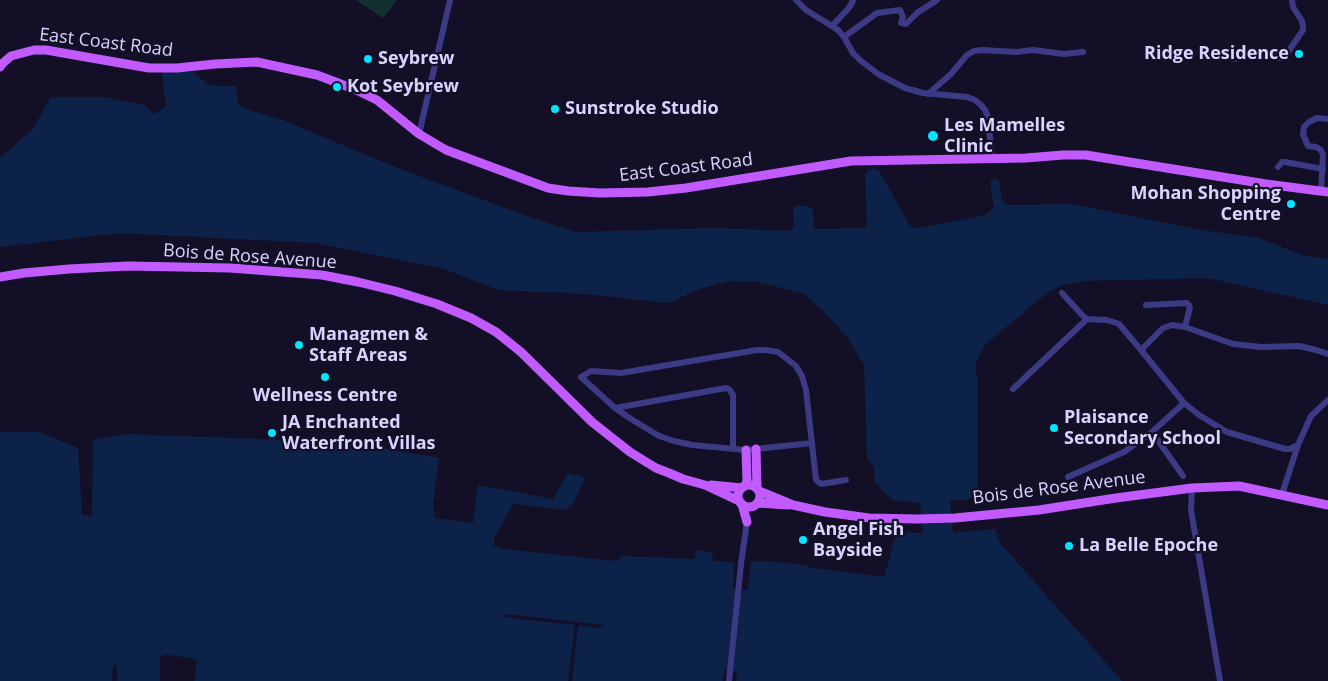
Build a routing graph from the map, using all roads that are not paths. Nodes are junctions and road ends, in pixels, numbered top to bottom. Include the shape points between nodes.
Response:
1 (450, 0) edge
2 (796, 0) edge
3 (853, 0) edge
4 (937, 0) edge
5 (1292, 0) edge
6 (832, 26) junction
7 (844, 37) junction
8 (1083, 52) dead end
9 (1233, 59) dead end
10 (0, 67) edge
11 (928, 94) junction
12 (1328, 119) edge
13 (419, 134) junction
14 (992, 158) junction
15 (1278, 167) dead end
16 (1323, 169) junction
17 (1325, 192) edge
18 (0, 277) edge
19 (1062, 293) dead end
20 (1146, 305) dead end
21 (1087, 319) junction
22 (1185, 327) junction
23 (1140, 350) junction
24 (1328, 354) edge
25 (1013, 389) dead end
26 (1184, 403) junction
27 (1327, 403) edge
28 (615, 408) junction
29 (1152, 432) junction
30 (812, 443) junction
31 (1298, 445) junction
32 (733, 448) junction
33 (756, 449) junction
34 (746, 450) junction
35 (1183, 476) dead end
36 (1068, 477) dead end
37 (846, 480) dead end
38 (705, 485) junction
39 (744, 487) junction
40 (1192, 488) junction
41 (758, 490) junction
42 (1282, 494) dead end
43 (740, 502) junction
44 (756, 505) junction
45 (793, 505) junction
46 (1328, 506) edge
47 (747, 522) junction
48 (729, 681) edge
49 (1220, 681) edge

1 - 13 street
2 - 6 street
3 - 6 street
4 - 7 street via 906,24 902,23 900,10 878,13
5 - 9 street via 1303,30 1286,55 1280,58 1263,53
6 - 7 street
7 - 11 street via 853,53 878,74 905,88
8 - 11 street via 974,51
10 - 13 main road, East Coast Road via 12,56 34,50 149,68 257,62 317,75 354,89 377,100
11 - 14 street via 967,97 980,104 988,117
12 - 16 street via 1317,118 1309,122 1304,126 1303,134 1308,146 1316,146 1324,155
13 - 14 main road, East Coast Road via 446,150 548,188 600,193 686,188 850,160
14 - 17 main road, East Coast Road via 1086,155
15 - 16 street via 1285,162
16 - 17 street
18 - 38 main road, Bois de Rose Avenue via 128,266 280,271 358,282 437,304 496,332 521,352 592,422 630,452 656,468
19 - 21 street
20 - 22 street via 1189,304
21 - 23 street via 1119,324
21 - 25 street
22 - 23 street via 1172,325 1163,328
22 - 24 street via 1233,344 1300,346
23 - 26 street
26 - 29 street
26 - 31 street via 1227,432 1290,450
27 - 31 street via 1311,416
28 - 30 street via 581,376 591,371 621,374 757,350 778,352 796,366 802,376
28 - 32 street via 659,436 692,445
28 - 32 street via 729,389 733,395
29 - 35 street
29 - 36 street via 1124,452
30 - 33 street
30 - 37 street via 818,482
31 - 42 street
32 - 34 street
33 - 34 street
33 - 41 main road
34 - 39 main road via 747,481
38 - 39 main road, Bois de Rose Avenue
38 - 43 main road, Bois de Rose Avenue
39 - 41 main road via 752,485
39 - 43 main road via 738,494
40 - 45 main road, Bois de Rose Avenue via 1039,510 955,518 869,518
40 - 46 main road, Bois de Rose Avenue via 1239,486
40 - 49 street via 1191,510
41 - 44 main road via 760,498
41 - 45 main road, Bois de Rose Avenue
43 - 44 main road via 746,507
43 - 47 main road
44 - 45 main road, Bois de Rose Avenue
44 - 47 main road
47 - 48 street

